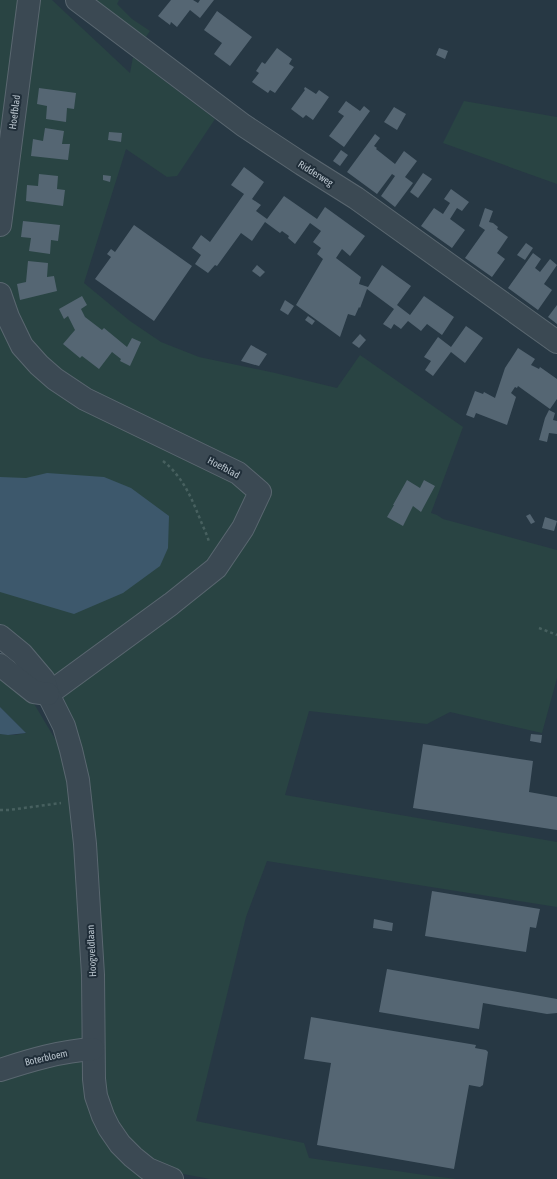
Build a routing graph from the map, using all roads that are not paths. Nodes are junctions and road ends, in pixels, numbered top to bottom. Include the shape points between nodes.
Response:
1 (77, 0) edge
2 (27, 10) edge
3 (0, 225) edge
4 (0, 294) edge
5 (557, 342) edge
6 (0, 636) edge
7 (0, 665) edge
8 (48, 694) junction
9 (94, 1049) junction
10 (0, 1070) edge
11 (172, 1179) edge

1 - 5 street, Ridderweg via 244,125 356,198
2 - 3 street, Hoefblad
4 - 8 street, Hoefblad via 22,346 55,379 85,399 238,473 260,492 242,528 216,568
6 - 8 street, Hoogveldlaan via 33,666 44,680
7 - 8 street via 34,692
8 - 9 street, Hoogveldlaan via 64,726 78,780 85,844 93,976
9 - 10 street, Boterbloem via 58,1053
9 - 11 street, Hoogveldlaan via 96,1096 109,1128 133,1157 148,1168

